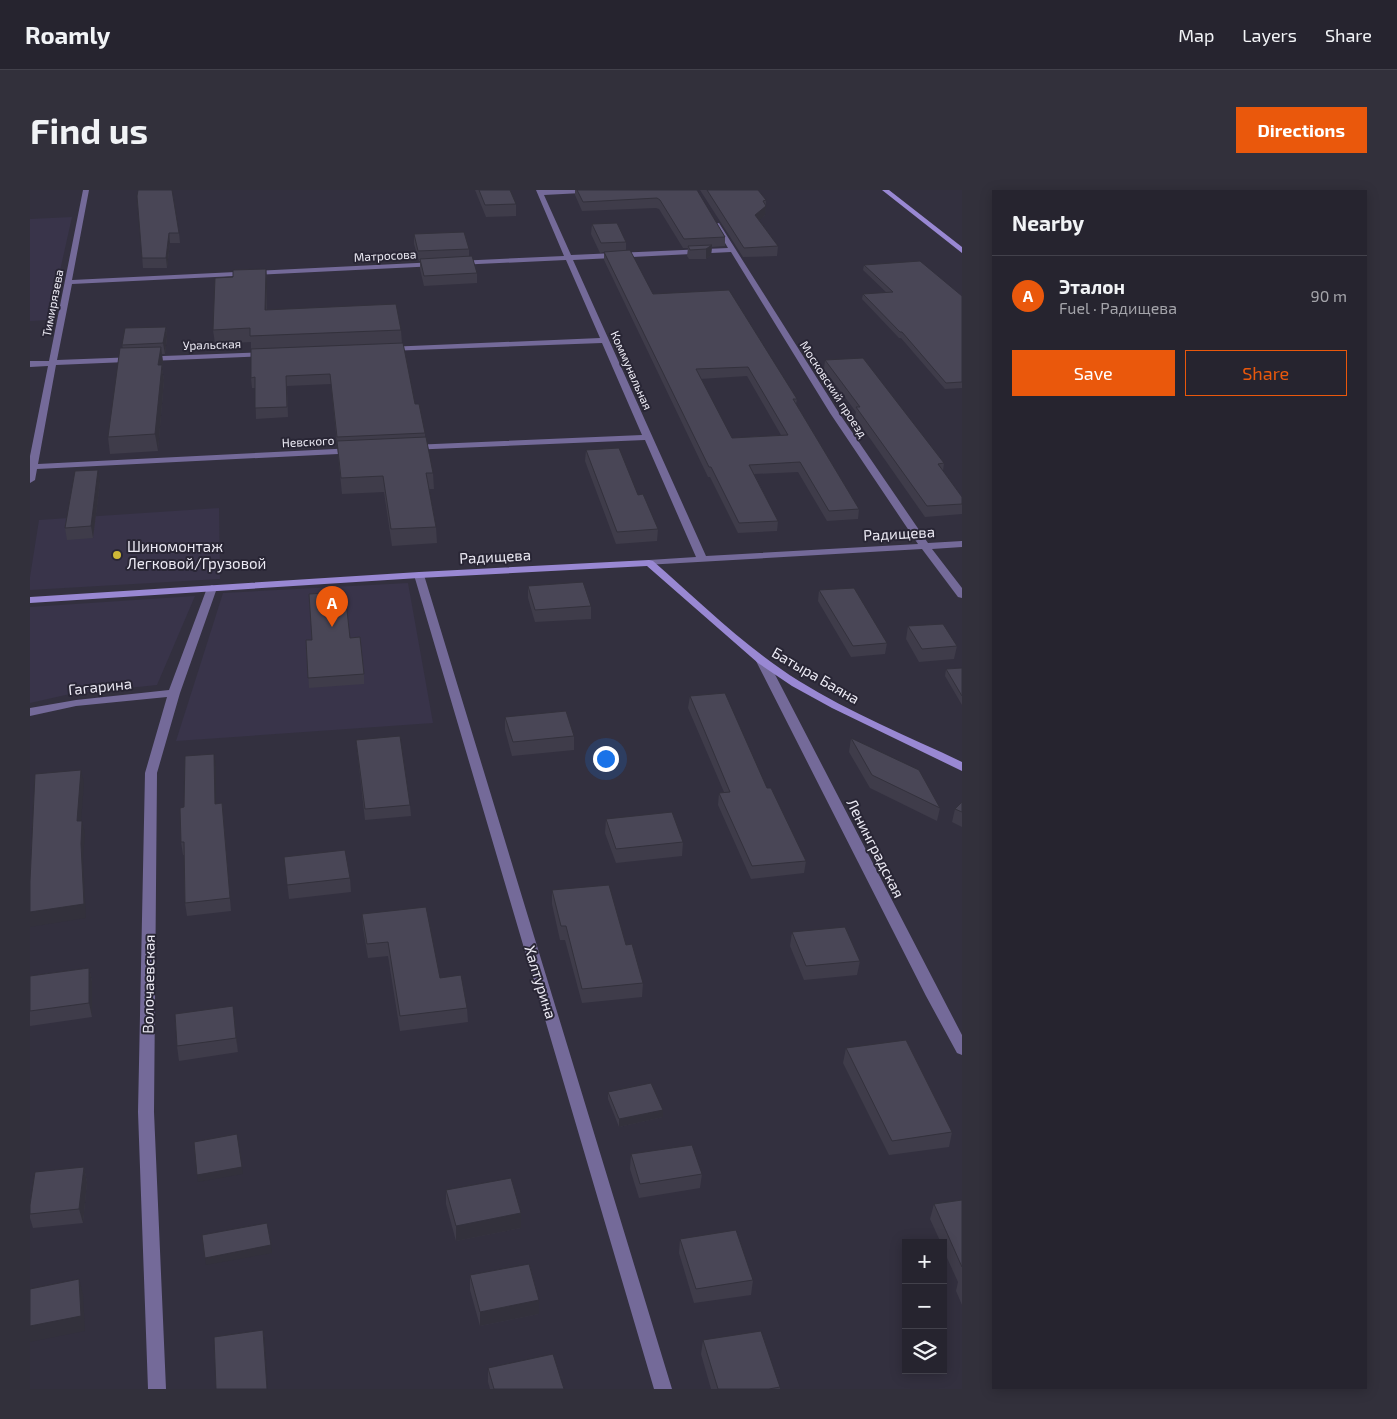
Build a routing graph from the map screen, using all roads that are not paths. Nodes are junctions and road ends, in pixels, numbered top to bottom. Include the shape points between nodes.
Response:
1 (86, 190) edge
2 (601, 190) edge
3 (885, 190) edge
4 (540, 192) edge
5 (710, 212) edge
6 (733, 250) junction
7 (962, 251) edge
8 (569, 258) junction
9 (441, 264) edge
10 (451, 264) edge
11 (68, 282) junction
12 (606, 340) junction
13 (378, 349) edge
14 (279, 353) edge
15 (51, 363) junction
16 (30, 364) edge
17 (648, 437) junction
18 (399, 449) edge
19 (370, 450) edge
20 (31, 467) edge
21 (30, 480) edge
22 (962, 544) edge
23 (924, 546) junction
24 (702, 560) junction
25 (649, 563) junction
26 (419, 575) junction
27 (212, 588) junction
28 (962, 595) edge
29 (30, 600) edge
30 (762, 661) junction
31 (174, 693) junction
32 (30, 712) edge
33 (962, 767) edge
34 (962, 1049) edge
35 (157, 1389) edge
36 (663, 1389) edge

1 - 11 street, Тимирязева
2 - 4 street
3 - 7 street
4 - 8 street, Коммунальная
5 - 6 street, Московский проезд
6 - 8 street
6 - 23 street, Московский проезд via 829,408
8 - 10 street
8 - 12 street, Коммунальная
9 - 11 street, Матросова
11 - 15 street, Тимирязева
12 - 13 street
12 - 17 street, Коммунальная
14 - 15 street, Уральская
15 - 16 street, Уральская
15 - 20 street, Тимирязева
17 - 18 street
17 - 24 street, Коммунальная
19 - 20 street, Невского
20 - 21 street, Тимирязева
22 - 23 street, Радищева
23 - 24 street, Радищева
23 - 28 street, Московский проезд
24 - 25 street, Радищева
25 - 26 street, Радищева
25 - 30 street, Батыра Баяна
26 - 27 street, Радищева
26 - 36 street, Халтурина
27 - 29 street, Радищева
27 - 31 street, Волочаевская
30 - 33 street, Батыра Баяна via 836,706
30 - 34 street, Ленинградская
31 - 32 street, Гагарина via 76,703
31 - 35 street, Волочаевская via 151,773 146,1112

